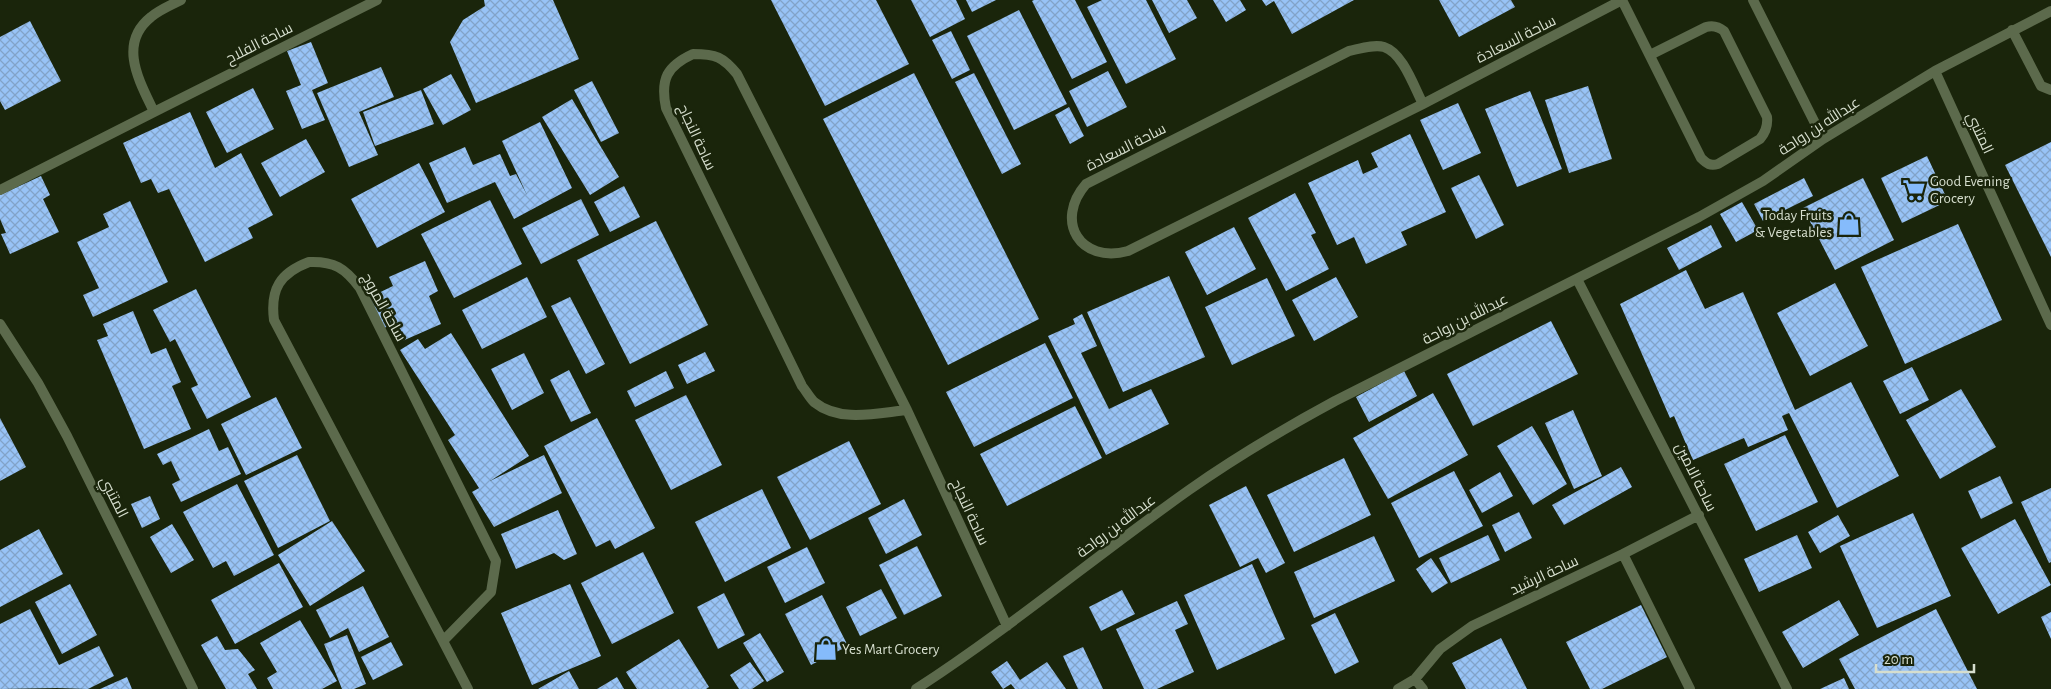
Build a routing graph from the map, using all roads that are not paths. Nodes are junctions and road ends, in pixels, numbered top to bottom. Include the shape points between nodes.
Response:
1 (181, 0) edge
2 (378, 0) edge
3 (1622, 0) edge
4 (1753, 0) edge
5 (2051, 11) edge
6 (2012, 30) junction
7 (1650, 55) junction
8 (1935, 71) junction
9 (2051, 90) edge
10 (1423, 104) junction
11 (154, 112) junction
12 (1822, 139) junction
13 (0, 190) edge
14 (1577, 280) junction
15 (2050, 319) edge
16 (0, 324) edge
17 (907, 410) junction
18 (1699, 515) junction
19 (1623, 554) junction
20 (1006, 626) junction
21 (443, 641) junction
22 (1415, 680) junction
23 (193, 689) edge
24 (468, 689) edge
25 (916, 689) edge
26 (1398, 689) edge
27 (1423, 689) edge
28 (1690, 689) edge
29 (1787, 689) edge

1 - 11 street via 150,17 138,33 132,52 134,71
2 - 11 street, ساحة الفلاح
3 - 7 street
3 - 10 street, ساحة السعادة
4 - 12 street
5 - 6 street, عبدالله بن رواحة
6 - 8 street, عبدالله بن رواحة
6 - 9 street via 2041,86
7 - 7 street via 1706,163 1718,164 1765,133 1767,117 1720,27 1706,27
8 - 12 street, عبدالله بن رواحة
8 - 15 street, المتنبي
10 - 10 street, ساحة السعادة via 1398,55 1383,47 1349,52 1086,184 1072,205 1074,230 1091,249 1109,254 1128,252
11 - 13 street, ساحة الفلاح
12 - 14 street, عبدالله بن رواحة via 1763,181
14 - 18 street, ساحة الامين
14 - 20 street, عبدالله بن رواحة via 1285,428 1189,490
16 - 23 street, المتنبي via 67,436
17 - 17 street, ساحة النجاح via 737,74 726,61 711,54 693,54 678,61 667,75 663,91 666,108 802,386 814,402 836,412 857,416
17 - 20 street, ساحة النجاح
18 - 19 street, ساحة الرشيد
18 - 29 street, ساحة الامين
19 - 22 street, ساحة الرشيد via 1472,626 1440,649
19 - 28 street
20 - 25 street, عبدالله بن رواحة
21 - 21 street, ساحة المروج via 491,592 496,561 360,288 339,266 309,262 283,277 275,290 274,320
21 - 24 street, ساحة المروج
22 - 26 street, ساحة الرشيد
22 - 27 street

